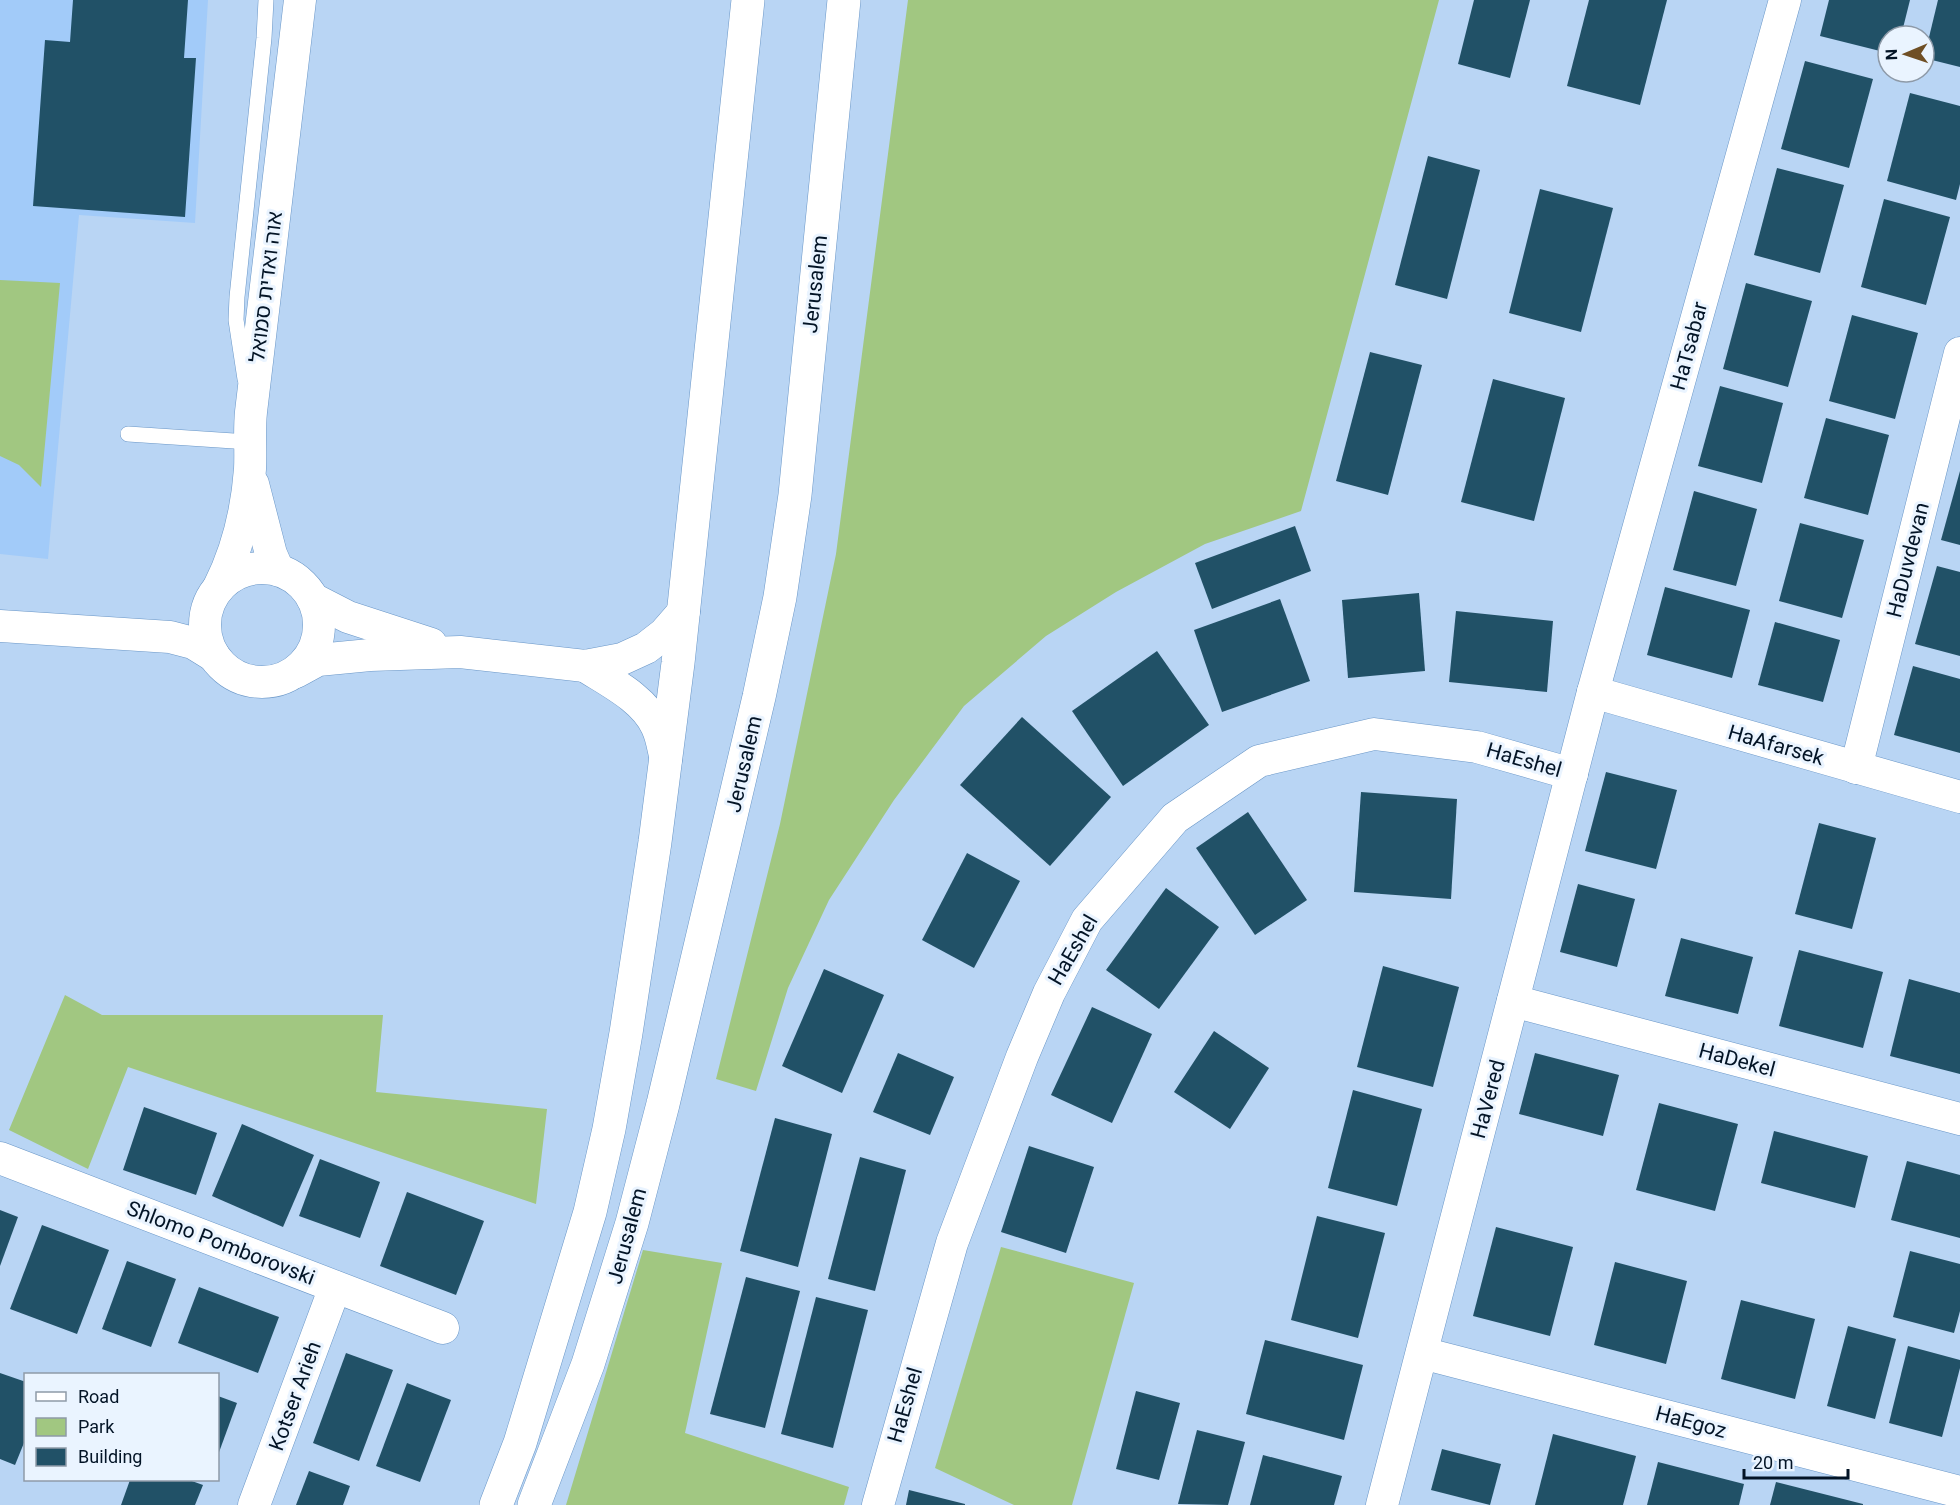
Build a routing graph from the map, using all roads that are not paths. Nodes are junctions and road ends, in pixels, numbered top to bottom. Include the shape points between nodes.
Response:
1 (266, 0) edge
2 (278, 0) edge
3 (300, 0) edge
4 (748, 0) edge
5 (844, 0) edge
6 (1785, 0) edge
7 (288, 106) junction
8 (1960, 353) edge
9 (128, 434) dead end
10 (250, 441) junction
11 (278, 570) junction
12 (219, 587) junction
13 (313, 598) junction
14 (684, 611) junction
15 (0, 626) edge
16 (460, 652) junction
17 (214, 656) junction
18 (585, 666) junction
19 (296, 672) junction
20 (1593, 692) junction
21 (666, 759) junction
22 (1856, 768) junction
23 (1572, 774) junction
24 (1960, 797) edge
25 (1513, 1001) junction
26 (1960, 1119) edge
27 (0, 1158) edge
28 (335, 1287) junction
29 (443, 1328) dead end
30 (1422, 1353) junction
31 (1960, 1492) edge
32 (254, 1505) edge
33 (496, 1505) edge
34 (534, 1505) edge
35 (878, 1505) edge
36 (1382, 1505) edge

1 - 10 lane via 236,320
2 - 7 street, אוה ואדית סמואל
3 - 7 street, אוה ואדית סמואל
4 - 14 street, Jerusalem
5 - 34 street, Jerusalem via 795,495 780,597 632,1223 588,1364
6 - 20 street, HaTsabar
7 - 10 street, אוה ואדית סמואל
8 - 22 street, HaDuvdevan
9 - 10 lane
10 - 11 street, אוה ואדית סמואל via 271,554
10 - 12 street, אוה ואדית סמואל via 238,540
11 - 12 street via 251,569 234,575
11 - 13 street via 292,576
12 - 17 street via 209,603 205,621 206,639
13 - 16 street via 374,627
13 - 19 street via 318,612 316,642
14 - 18 street via 646,648 622,659
14 - 21 street, Jerusalem
15 - 17 street via 170,637 193,643
16 - 18 street
16 - 19 street via 318,660
17 - 19 street via 226,670 261,683
18 - 21 street via 622,689 647,711 657,727
20 - 22 street, HaAfarsek
20 - 23 street, HaVered
21 - 33 street, Jerusalem via 636,969 595,1191 520,1443
22 - 24 street, HaAfarsek
23 - 25 street, HaVered
23 - 35 street, HaEshel via 1477,747 1374,734 1258,761 1175,818 1087,920 1049,993 952,1243
25 - 26 street, HaDekel
25 - 30 street, HaVered
27 - 28 street, Shlomo Pomborovski
28 - 29 street, Shlomo Pomborovski
28 - 32 street, Kotser Arieh
30 - 31 street, HaEgoz
30 - 36 street, HaVered

